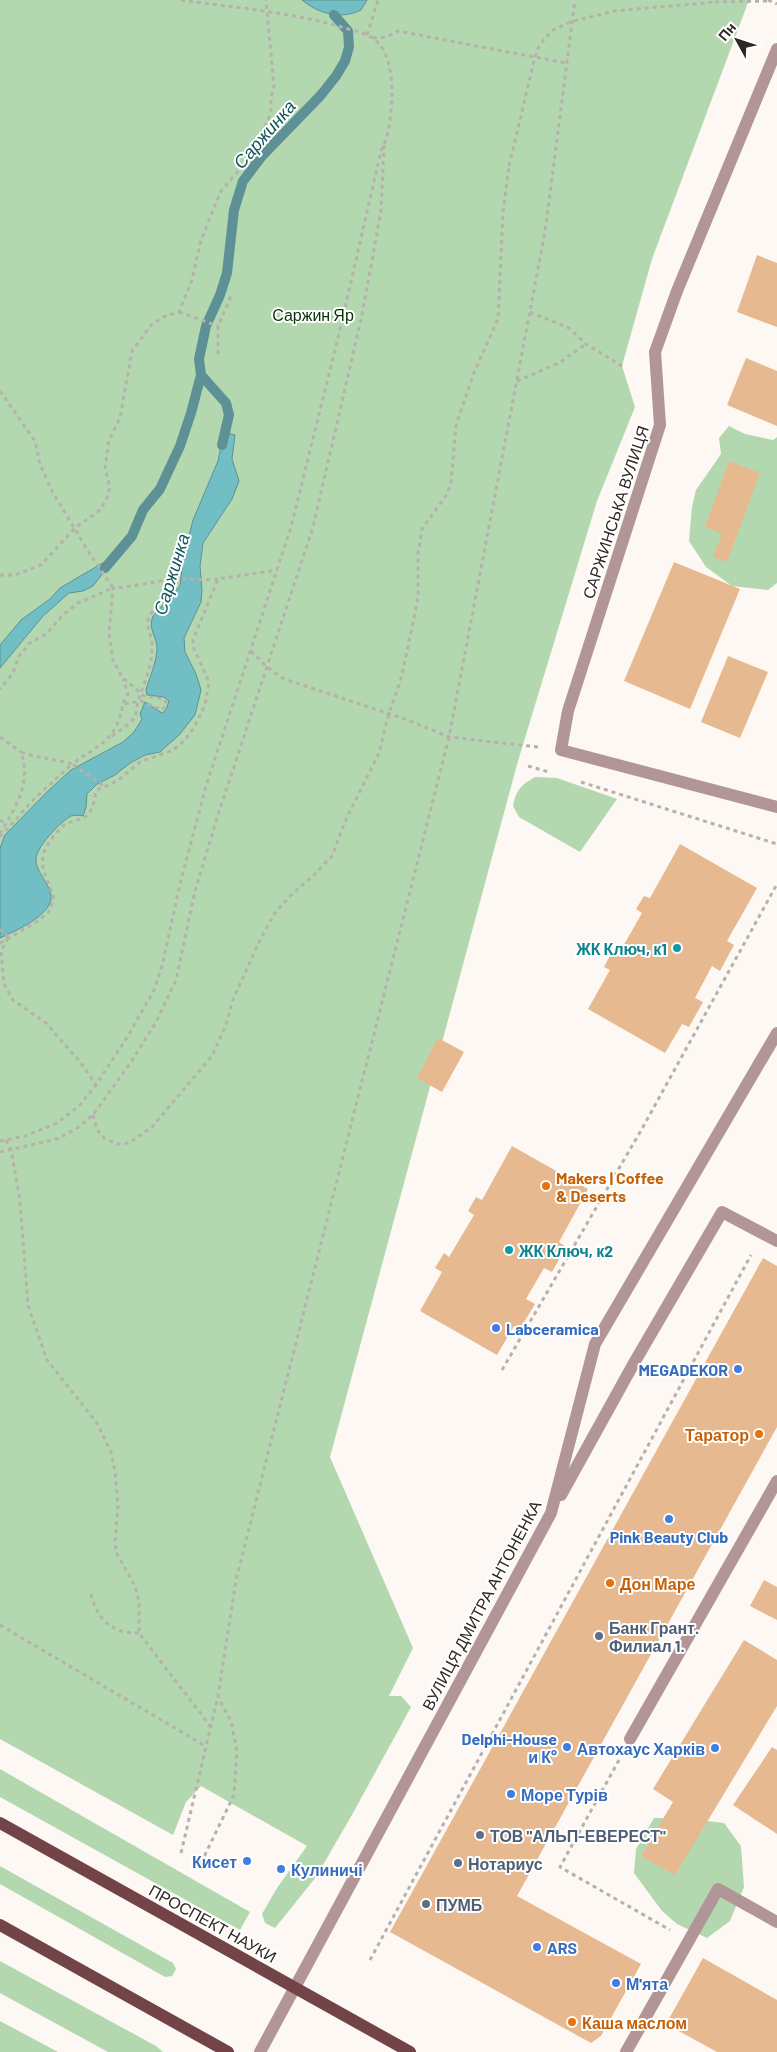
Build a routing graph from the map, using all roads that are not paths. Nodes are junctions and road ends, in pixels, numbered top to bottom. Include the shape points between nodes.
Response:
1 (777, 50) edge
2 (777, 807) edge
3 (777, 1033) edge
4 (777, 1241) edge
5 (777, 1481) edge
6 (551, 1513) junction
7 (630, 1739) road end
8 (0, 1822) edge
9 (777, 1922) edge
10 (0, 1924) edge
11 (296, 1988) junction
12 (228, 2052) edge
13 (260, 2052) edge
14 (410, 2052) edge
15 (626, 2052) edge

1 - 2 street, САРЖИНСЬКА ВУЛИЦЯ via 655,352 660,425 568,711 561,750
3 - 6 street, ВУЛИЦЯ ДМИТРА АНТОНЕНКА via 594,1344
4 - 6 street via 722,1212
5 - 7 street
6 - 11 street, ВУЛИЦЯ ДМИТРА АНТОНЕНКА
8 - 11 main road, ПРОСПЕКТ НАУКИ
9 - 15 street via 718,1889
10 - 12 main road
11 - 13 street, ВУЛИЦЯ ДМИТРА АНТОНЕНКА
11 - 14 main road, ПРОСПЕКТ НАУКИ

